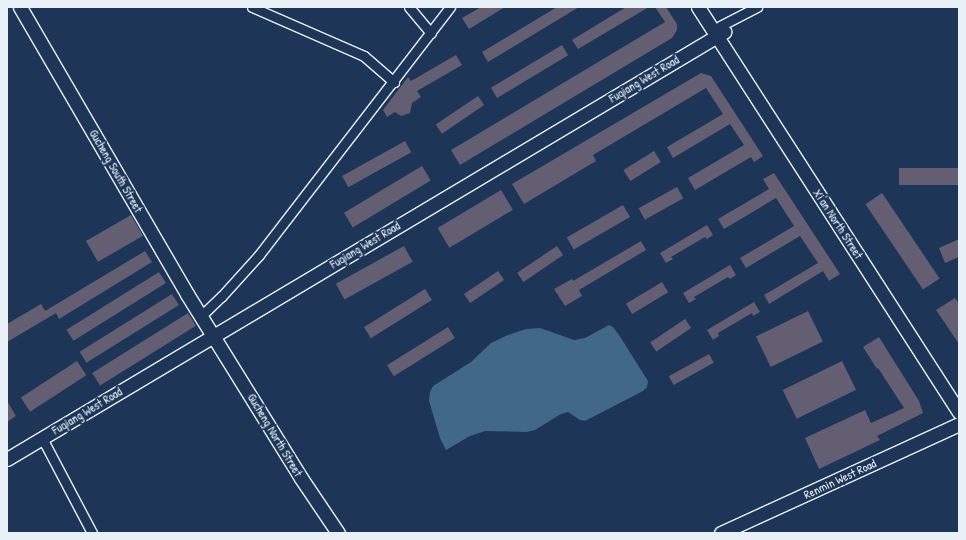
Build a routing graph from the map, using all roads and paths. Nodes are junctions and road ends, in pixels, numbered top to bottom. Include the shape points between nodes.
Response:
1 (20, 7) edge
2 (252, 7) edge
3 (410, 7) edge
4 (450, 7) edge
5 (698, 7) edge
6 (708, 7) edge
7 (757, 7) edge
8 (720, 31) junction
9 (431, 33) junction
10 (394, 82) junction
11 (201, 316) junction
12 (213, 335) junction
13 (959, 396) edge
14 (959, 412) edge
15 (959, 424) edge
16 (42, 438) junction
17 (7, 459) edge
18 (92, 533) edge
19 (338, 533) edge
20 (721, 533) edge

1 - 11 street, Gucheng South Street
2 - 10 street via 364,56
3 - 9 street
4 - 9 street
5 - 8 street
6 - 8 street
7 - 8 street
8 - 12 street, Fuqiang West Road
8 - 13 street, Xi'an North Street
8 - 14 street, Xi'an North Street
9 - 10 street
10 - 11 street via 259,255
11 - 12 street, Gucheng South Street
12 - 16 street, Fuqiang West Road
12 - 19 street, Gucheng North Street
15 - 20 street, Renmin West Road
16 - 17 street, Fuqiang West Road
16 - 18 street

